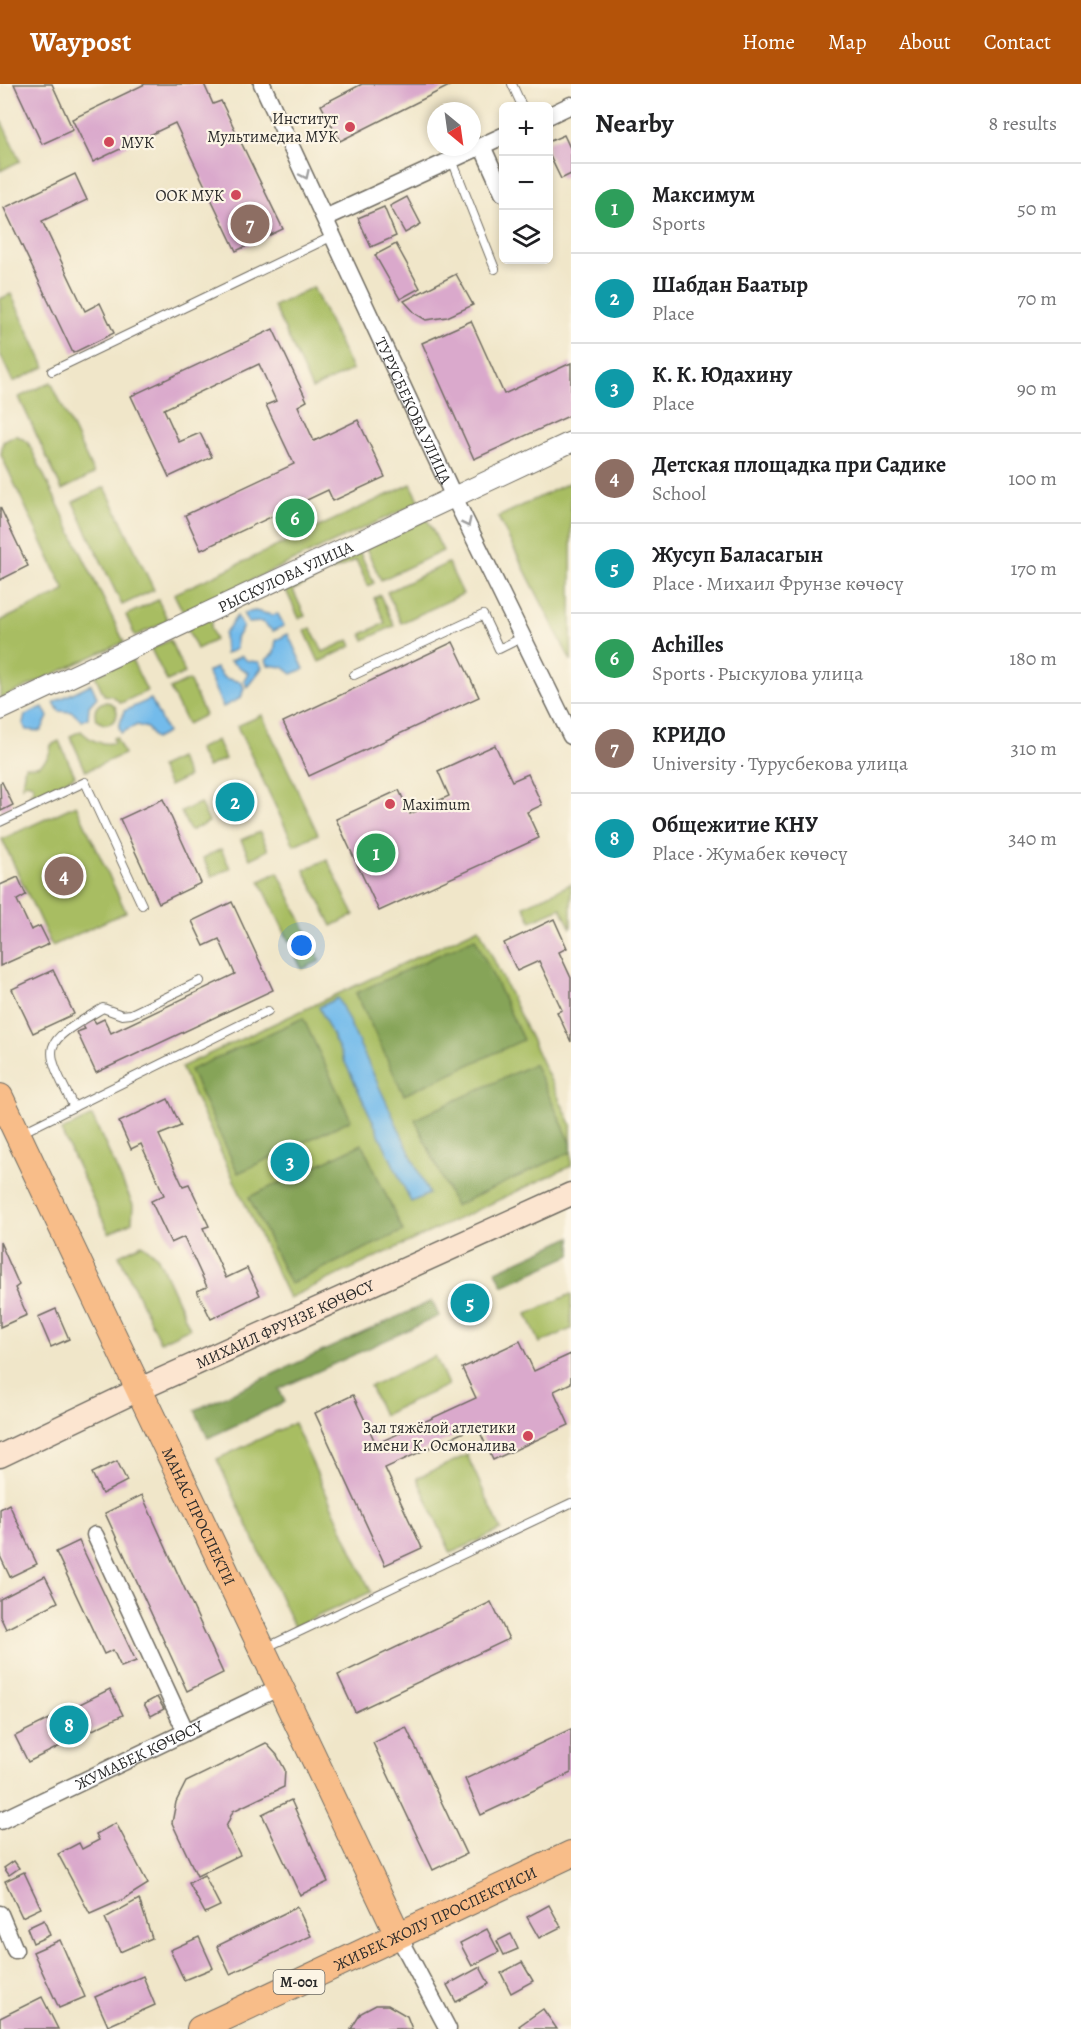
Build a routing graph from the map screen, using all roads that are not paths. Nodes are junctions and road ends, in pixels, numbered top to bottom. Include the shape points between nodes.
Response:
1 (262, 84) edge
2 (512, 84) edge
3 (520, 102) edge
4 (571, 105) edge
5 (553, 114) edge
6 (499, 138) edge
7 (482, 146) junction
8 (452, 160) junction
9 (499, 183) edge
10 (325, 218) junction
11 (333, 236) junction
12 (495, 269) dead end
13 (52, 371) dead end
14 (571, 442) edge
15 (454, 497) junction
16 (523, 637) junction
17 (354, 675) dead end
18 (0, 710) edge
19 (571, 736) edge
20 (0, 822) edge
21 (142, 905) dead end
22 (200, 981) dead end
23 (268, 1011) dead end
24 (0, 1098) edge
25 (74, 1107) junction
26 (18, 1134) junction
27 (571, 1194) edge
28 (138, 1390) junction
29 (0, 1456) edge
30 (571, 1503) edge
31 (95, 1535) dead end
32 (262, 1650) junction
33 (280, 1687) junction
34 (186, 1732) junction
35 (0, 1821) edge
36 (571, 1854) edge
37 (0, 1914) edge
38 (398, 1935) junction
39 (15, 1950) dead end
40 (200, 2029) edge
41 (448, 2029) edge

1 -> 10 street, ТУРУСБЕКОВА УЛИЦА
2 - 3 lane
4 - 5 street
6 - 7 street
7 - 8 street
7 - 9 street
8 - 10 street
8 - 12 lane
10 - 11 street, ТУРУСБЕКОВА УЛИЦА
11 - 13 lane
11 - 15 street, ТУРУСБЕКОВА УЛИЦА
14 - 15 street, РЫСКУЛОВА УЛИЦА
15 -> 16 street, ТУРУСБЕКОВА УЛИЦА
15 - 18 street, РЫСКУЛОВА УЛИЦА
16 - 17 lane via 499,649 483,615
16 - 19 street, ТУРУСБЕКОВА УЛИЦА
20 - 21 lane via 85,782
22 - 25 lane via 131,1014 103,1008 57,1036 52,1064
23 - 25 lane
24 - 26 main road, МАНАС ПРОСПЕКТИ
25 - 26 lane
26 - 28 main road, МАНАС ПРОСПЕКТИ
27 - 28 main road, МИХАИЛ ФРУНЗЕ КӨЧӨСҮ
28 - 29 main road, МИХАИЛ ФРУНЗЕ КӨЧӨСҮ
28 - 32 main road, МАНАС ПРОСПЕКТИ
30 - 32 lane
31 - 34 street
32 - 33 main road, МАНАС ПРОСПЕКТИ
33 - 34 street, ЖУМАБЕК КӨЧӨСҮ
33 - 38 main road, МАНАС ПРОСПЕКТИ
34 - 35 street, ЖУМАБЕК КӨЧӨСҮ
36 - 38 main road, ЖИБЕК ЖОЛУ ПРОСПЕКТИСИ / М-001
37 - 39 street
38 - 40 main road, ЖИБЕК ЖОЛУ ПРОСПЕКТИСИ / М-001
38 - 41 street

